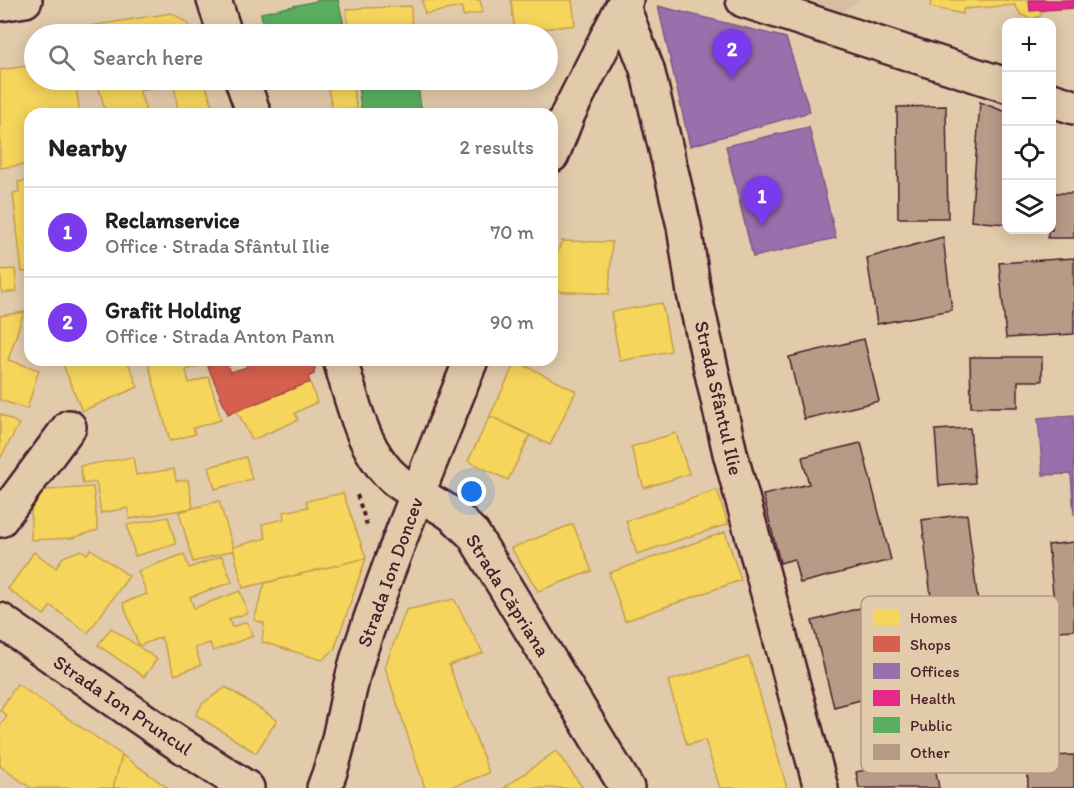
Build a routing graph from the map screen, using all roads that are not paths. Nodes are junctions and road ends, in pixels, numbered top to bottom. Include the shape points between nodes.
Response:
1 (25, 0) edge
2 (214, 0) edge
3 (743, 0) edge
4 (0, 3) edge
5 (625, 4) edge
6 (222, 24) edge
7 (1002, 84) edge
8 (246, 90) edge
9 (1056, 101) edge
10 (1074, 107) edge
11 (252, 108) edge
12 (558, 140) edge
13 (342, 366) edge
14 (469, 366) edge
15 (69, 427) dead end
16 (418, 495) junction
17 (0, 520) edge
18 (0, 620) edge
19 (336, 781) edge
20 (247, 788) edge
21 (627, 788) edge
22 (821, 788) edge

1 - 4 street
2 - 6 street
3 - 7 street
5 - 12 street
5 - 22 street, Strada Sfântul Ilie via 647,69 684,226 694,293 730,453
8 - 11 street
9 - 10 street
13 - 16 street, Strada Căpriana via 363,433 376,458 395,479
14 - 16 street, Strada Ion Doncev
15 - 17 street
16 - 19 street, Strada Ion Doncev via 359,653
16 - 21 street, Strada Căpriana via 453,515 473,534
18 - 20 street, Strada Ion Pruncul

